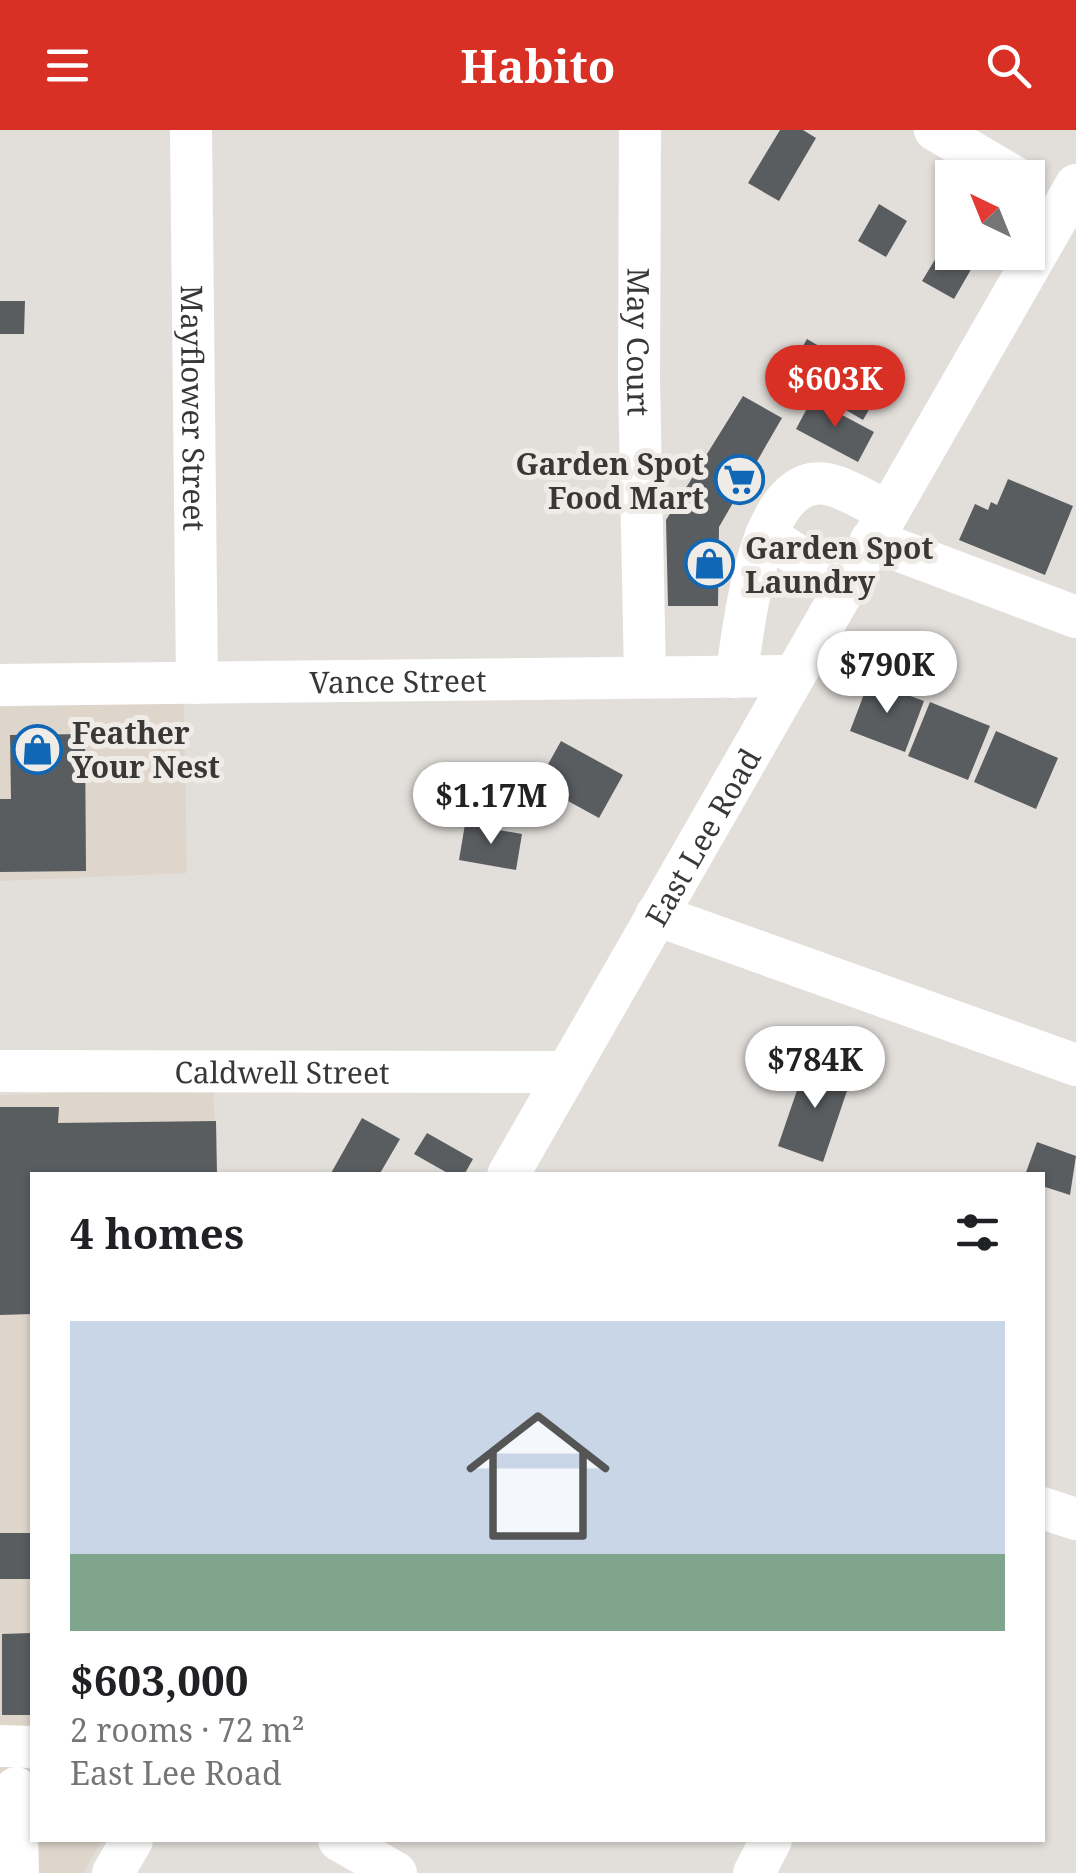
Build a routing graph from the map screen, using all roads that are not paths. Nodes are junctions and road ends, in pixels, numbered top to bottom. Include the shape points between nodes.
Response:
1 (191, 130) edge
2 (640, 130) edge
3 (935, 130) edge
4 (986, 160) edge
5 (1045, 189) edge
6 (1070, 196) edge
7 (880, 526) junction
8 (766, 534) junction
9 (844, 586) junction
10 (1076, 617) edge
11 (645, 676) junction
12 (793, 676) junction
13 (736, 677) junction
14 (197, 683) junction
15 (0, 684) edge
16 (656, 915) junction
17 (1076, 1065) edge
18 (0, 1071) edge
19 (566, 1072) junction
20 (510, 1172) edge
21 (1045, 1509) edge
22 (1076, 1519) edge
23 (0, 1746) edge
24 (30, 1747) edge
25 (16, 1788) dead end
26 (131, 1842) edge
27 (342, 1842) edge
28 (770, 1842) edge
29 (18, 1873) edge
30 (113, 1873) edge
31 (396, 1873) edge
32 (754, 1873) edge

1 - 14 street, Mayflower Street
2 - 11 street, May Court
3 - 4 street
5 - 6 street
6 - 7 street, East Lee Road
7 - 8 street via 828,483 807,486 786,500
7 - 9 street, East Lee Road
7 - 10 street
8 - 9 street
8 - 13 street
9 - 12 street, East Lee Road
11 - 13 street, Vance Street
11 - 14 street, Vance Street
12 - 13 street, Vance Street
12 - 16 street, East Lee Road
14 - 15 street, Vance Street
16 - 17 street
16 - 19 street, East Lee Road
18 - 19 street, Caldwell Street
19 - 20 street, East Lee Road
21 - 22 street
23 - 24 street
25 - 29 street
26 - 30 street
27 - 31 street
28 - 32 street

